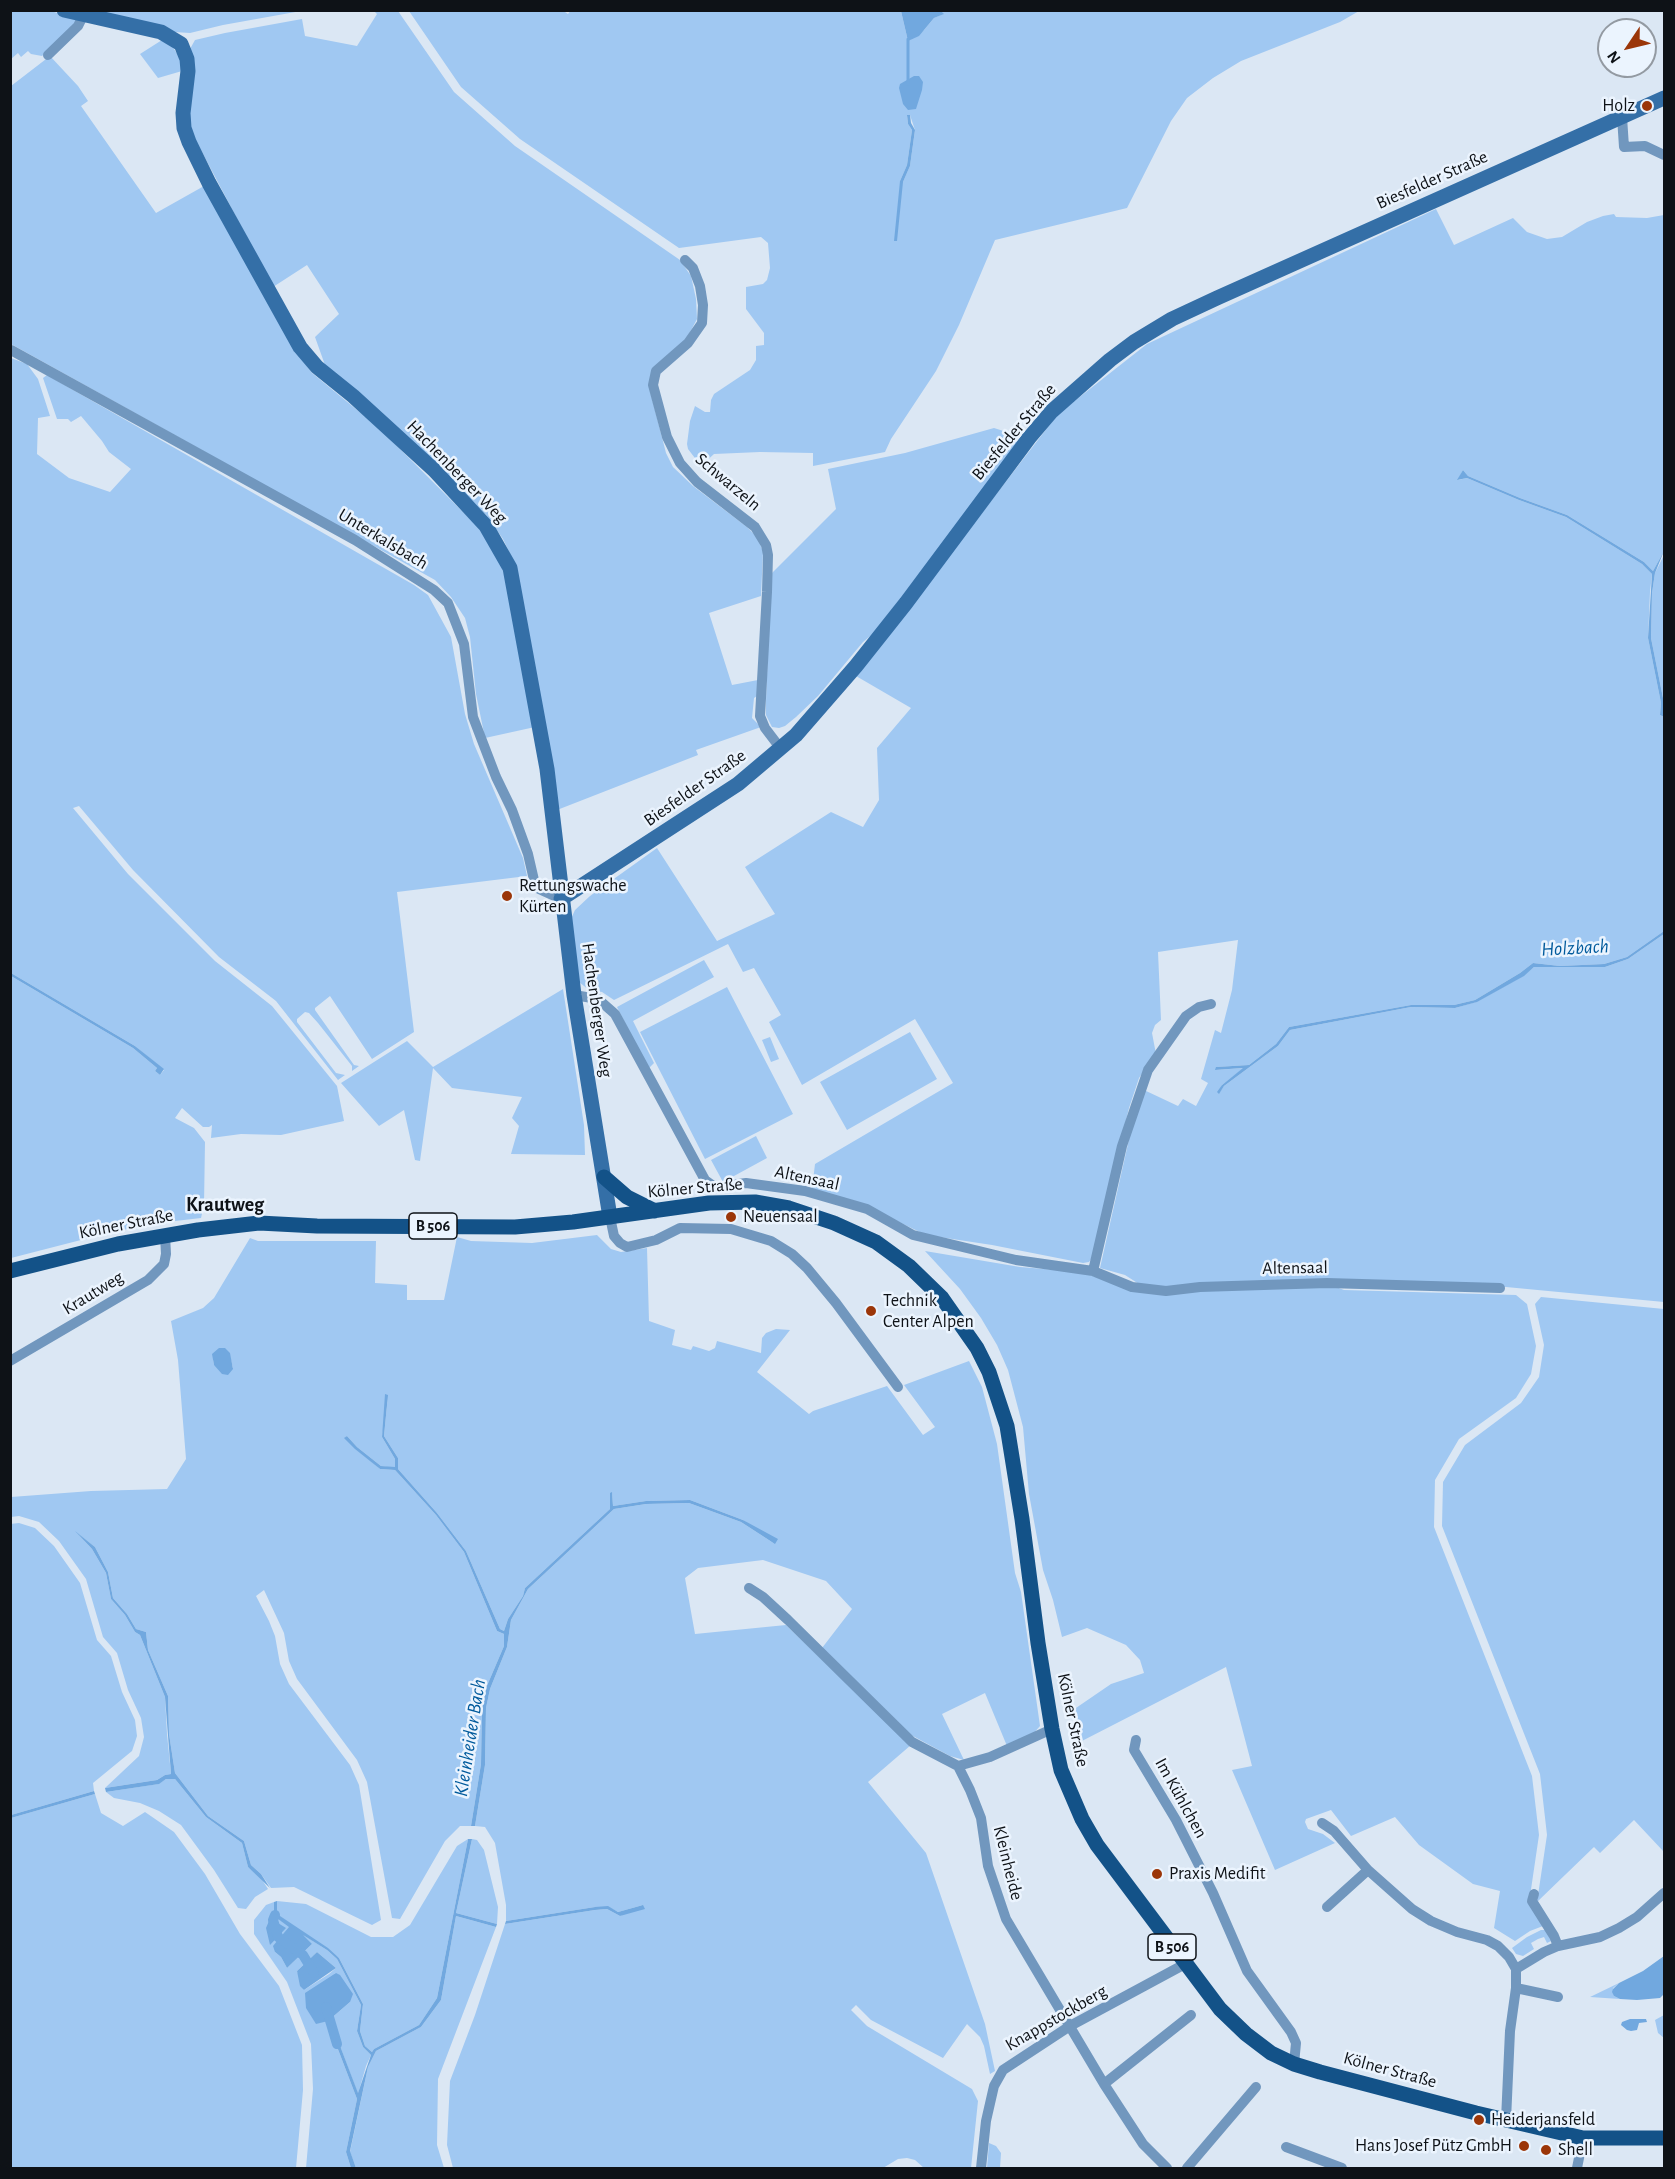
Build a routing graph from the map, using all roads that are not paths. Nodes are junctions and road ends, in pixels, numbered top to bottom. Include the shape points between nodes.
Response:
1 (64, 10) edge
2 (83, 16) junction
3 (48, 55) dead end
4 (1665, 98) edge
5 (1622, 117) junction
6 (1662, 150) edge
7 (686, 260) dead end
8 (11, 350) edge
9 (781, 749) junction
10 (561, 899) junction
11 (574, 995) junction
12 (1211, 1004) dead end
13 (604, 1177) junction
14 (655, 1211) junction
15 (610, 1217) junction
16 (165, 1235) junction
17 (10, 1271) edge
18 (1093, 1271) junction
19 (1500, 1288) dead end
20 (10, 1361) edge
21 (897, 1387) dead end
22 (749, 1588) dead end
23 (1052, 1729) junction
24 (1136, 1740) dead end
25 (958, 1766) junction
26 (1322, 1823) dead end
27 (1368, 1870) junction
28 (1665, 1893) edge
29 (1534, 1894) dead end
30 (1327, 1907) dead end
31 (1558, 1946) junction
32 (1185, 1964) junction
33 (1516, 1969) junction
34 (1516, 1988) junction
35 (1558, 1997) dead end
36 (1191, 2015) dead end
37 (1070, 2026) junction
38 (1294, 2064) junction
39 (1104, 2084) junction
40 (1256, 2087) dead end
41 (1506, 2120) junction
42 (1583, 2138) junction
43 (1665, 2138) edge
44 (1286, 2147) dead end
45 (981, 2169) edge
46 (1167, 2169) edge
47 (1187, 2169) edge
48 (1342, 2169) edge
49 (1577, 2169) edge

1 - 2 street, Hachenberger Weg
2 - 3 street
2 - 10 street, Hachenberger Weg via 161,32 181,44 188,71 183,113 189,142 300,347 317,367 434,470 500,546 510,568 547,769
4 - 5 street, Biesfelder Straße
5 - 6 street via 1624,147
5 - 9 street, Biesfelder Straße via 1172,319 1110,360 1044,420 856,666
7 - 9 street, Schwarzeln via 700,286 702,323 691,339 656,371 652,385 667,436 680,463 697,482 755,527 766,545 768,584 760,716
8 - 10 street, Unterkalsbach via 355,540 448,603 464,644 473,717 512,810 534,880 539,889
9 - 10 street, Biesfelder Straße via 738,784
10 - 11 street, Hachenberger Weg
11 - 13 street, Hachenberger Weg
11 - 18 street, Altensaal via 598,999 615,1014 708,1184 715,1187 746,1183 805,1191 867,1209 913,1235 1016,1260
12 - 18 street via 1186,1016 1148,1070 1122,1146
13 - 14 main road via 627,1197
13 - 15 street, Hachenberger Weg
14 - 15 main road, Kölner Straße / B 506
14 - 23 main road, Kölner Straße / B 506 via 737,1202 789,1208 876,1242 909,1266 942,1298 977,1348 1007,1426
15 - 16 main road, Kölner Straße / B 506 via 514,1227 260,1223
15 - 21 street via 615,1236 627,1247 656,1240 680,1228 731,1229 771,1241 807,1268
16 - 17 main road, Kölner Straße / B 506
16 - 20 street, Krautweg via 164,1264 148,1280
18 - 19 street, Altensaal via 1132,1287 1166,1291 1327,1283
22 - 25 street via 788,1620 912,1742
23 - 25 street via 990,1757
23 - 32 main road, Kölner Straße / B 506 via 1064,1778 1096,1845
24 - 38 street, Im Kühlchen via 1134,1750 1176,1820 1247,1971 1291,2032 1296,2043
25 - 37 street, Kleinheide via 981,1818 988,1866 1006,1919
26 - 27 street
27 - 30 street
27 - 33 street via 1431,1921 1498,1946
28 - 31 street via 1619,1928 1581,1943
29 - 31 street via 1532,1901
31 - 33 street
32 - 37 street, Knappstockberg
32 - 38 main road, Kölner Straße / B 506 via 1239,2029 1271,2053
33 - 34 street
34 - 35 street
34 - 41 street
36 - 39 street
37 - 39 street, Kleinheide
37 - 45 street, Knappstockberg via 1012,2062 997,2078 986,2121
38 - 41 main road, Kölner Straße / B 506
39 - 46 street, Kleinheide via 1143,2144
40 - 47 street
41 - 42 main road, Kölner Straße / B 506
42 - 43 main road, Kölner Straße / B 506
42 - 49 street
44 - 48 street

